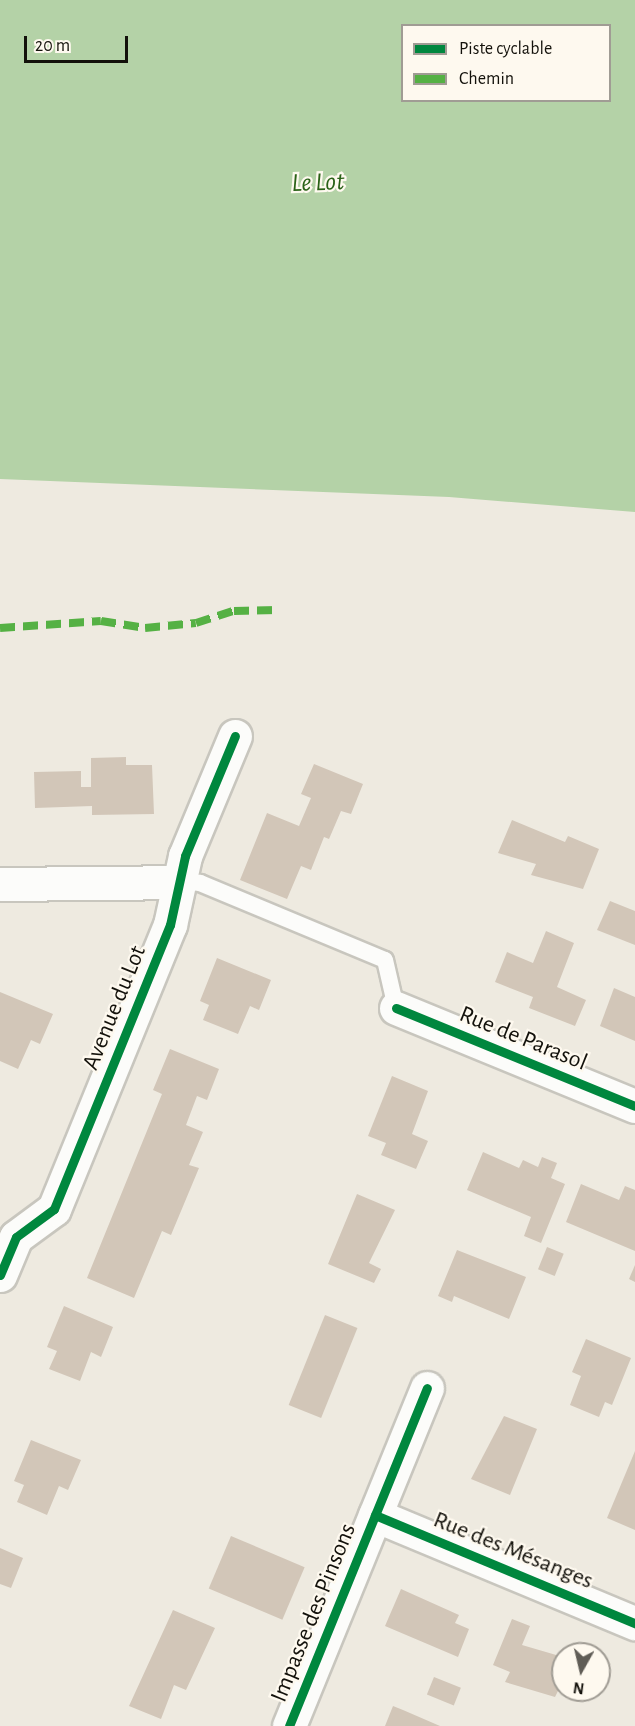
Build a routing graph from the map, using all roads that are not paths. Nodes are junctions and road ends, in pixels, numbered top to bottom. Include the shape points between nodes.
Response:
1 (235, 736) dead end
2 (177, 882) junction
3 (0, 884) edge
4 (396, 1008) joint
5 (635, 1106) edge
6 (0, 1275) edge
7 (427, 1388) dead end
8 (375, 1515) junction
9 (635, 1623) edge
10 (289, 1726) edge

1 - 2 street, Avenue du Lot
2 - 3 street
2 - 4 lane via 201,883 385,960
2 - 6 street, Avenue du Lot via 170,925 54,1209 16,1237
4 - 5 street, Rue de Parasol
7 - 8 street, Impasse des Pinsons
8 - 9 street, Rue des Mésanges
8 - 10 street, Impasse des Pinsons

